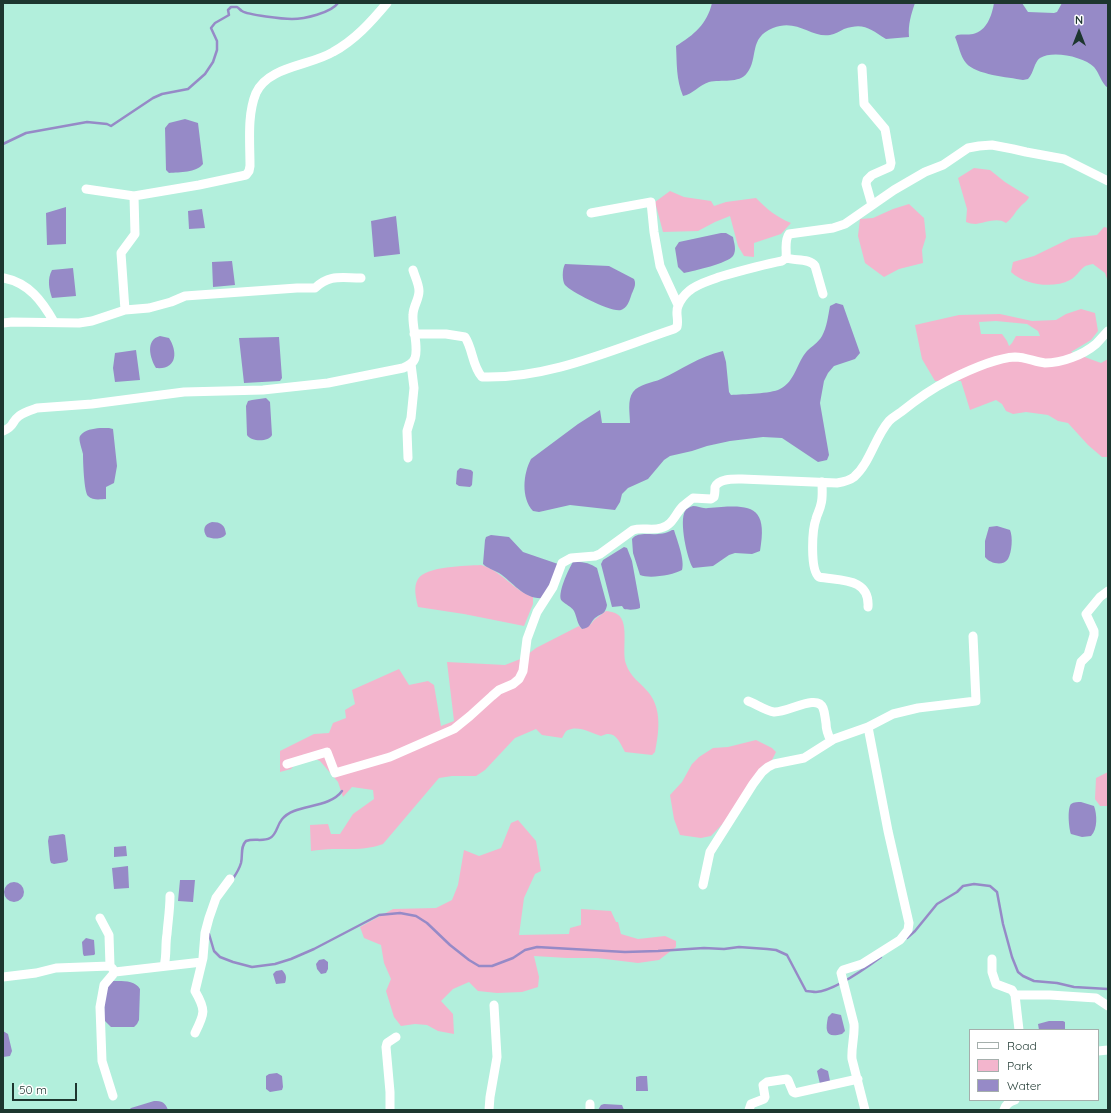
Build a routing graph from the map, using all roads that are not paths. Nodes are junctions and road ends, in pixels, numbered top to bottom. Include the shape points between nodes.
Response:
1 (387, 3) edge
2 (862, 68) dead end
3 (1108, 181) edge
4 (86, 189) dead end
5 (134, 196) junction
6 (872, 205) junction
7 (591, 213) dead end
8 (786, 258) junction
9 (413, 270) dead end
10 (4, 278) edge
11 (361, 278) dead end
12 (823, 294) dead end
13 (678, 305) junction
14 (125, 310) junction
15 (54, 322) junction
16 (3, 323) edge
17 (1108, 331) edge
18 (414, 334) junction
19 (411, 364) junction
20 (3, 431) edge
21 (408, 458) dead end
22 (822, 482) junction
23 (1108, 591) edge
24 (868, 607) dead end
25 (973, 636) dead end
26 (1077, 678) dead end
27 (748, 701) dead end
28 (868, 727) junction
29 (831, 741) junction
30 (288, 764) dead end
31 (230, 879) dead end
32 (703, 885) dead end
33 (170, 896) dead end
34 (100, 918) dead end
35 (992, 959) dead end
36 (202, 962) junction
37 (164, 966) junction
38 (112, 969) junction
39 (3, 977) edge
40 (1014, 995) junction
41 (494, 1005) dead end
42 (1108, 1006) edge
43 (1019, 1029) edge
44 (195, 1033) dead end
45 (396, 1037) dead end
46 (858, 1079) junction
47 (113, 1096) dead end
48 (1012, 1101) edge
49 (390, 1110) edge
50 (489, 1110) edge
51 (749, 1110) edge
52 (865, 1110) edge
53 (1004, 1110) edge

1 - 5 street via 356,36 332,53 283,70 264,82 251,109 250,166 246,174
2 - 6 street via 864,104 885,129 891,163 890,167 867,180
3 - 6 street via 1064,159 992,145 979,146 968,148 954,159 894,190
4 - 5 street
5 - 14 street via 135,234 121,253
6 - 8 street via 845,224 789,234
7 - 13 street via 651,202 660,266
8 - 12 street via 813,262
8 - 13 street via 704,282 689,291
9 - 18 street via 419,289 419,296 413,308
10 - 15 street via 19,282 29,289 44,304
11 - 14 street via 333,277 315,288 185,296 150,308
13 - 18 street via 678,321 674,329 568,366 515,377 482,378 465,337
14 - 15 street via 92,321
15 - 16 street
17 - 22 street via 1095,345 1067,359 1045,363 1014,357 949,380 890,420 854,477 844,482
18 - 19 street via 415,358
19 - 20 street via 403,368 328,383 263,390 184,392 37,408 18,416 11,427
19 - 21 street via 414,388 407,431
22 - 24 street via 821,506 813,532 815,572 819,577 850,581 859,585 868,598
22 - 30 street via 728,479 718,483 711,499 693,498 666,526 638,528 600,554 571,558 562,563 553,587 537,612 527,639 524,671 519,679 492,696 454,729 390,757 335,774 327,752
23 - 26 street via 1086,614 1094,635 1088,655 1081,662
25 - 28 street via 976,701 905,710
27 - 29 street via 774,712 815,701 823,707
28 - 29 street
28 - 46 street via 909,923 908,930 900,940 862,964 841,973 854,1024 852,1059
29 - 32 street via 804,758 774,764 762,772 710,852
31 - 36 street via 216,898 209,918
33 - 37 street
34 - 38 street via 109,935
35 - 40 street via 992,972 996,984 1012,990
36 - 37 street
36 - 44 street via 195,991 204,1010
37 - 38 street
38 - 39 street via 56,968
38 - 47 street via 104,985 100,1007 102,1061
40 - 42 street via 1096,998
40 - 43 street
41 - 50 street via 497,1057
45 - 49 street via 387,1043 386,1047
46 - 51 street via 795,1093 786,1079 766,1082 764,1100 750,1104
46 - 52 street
48 - 53 street

